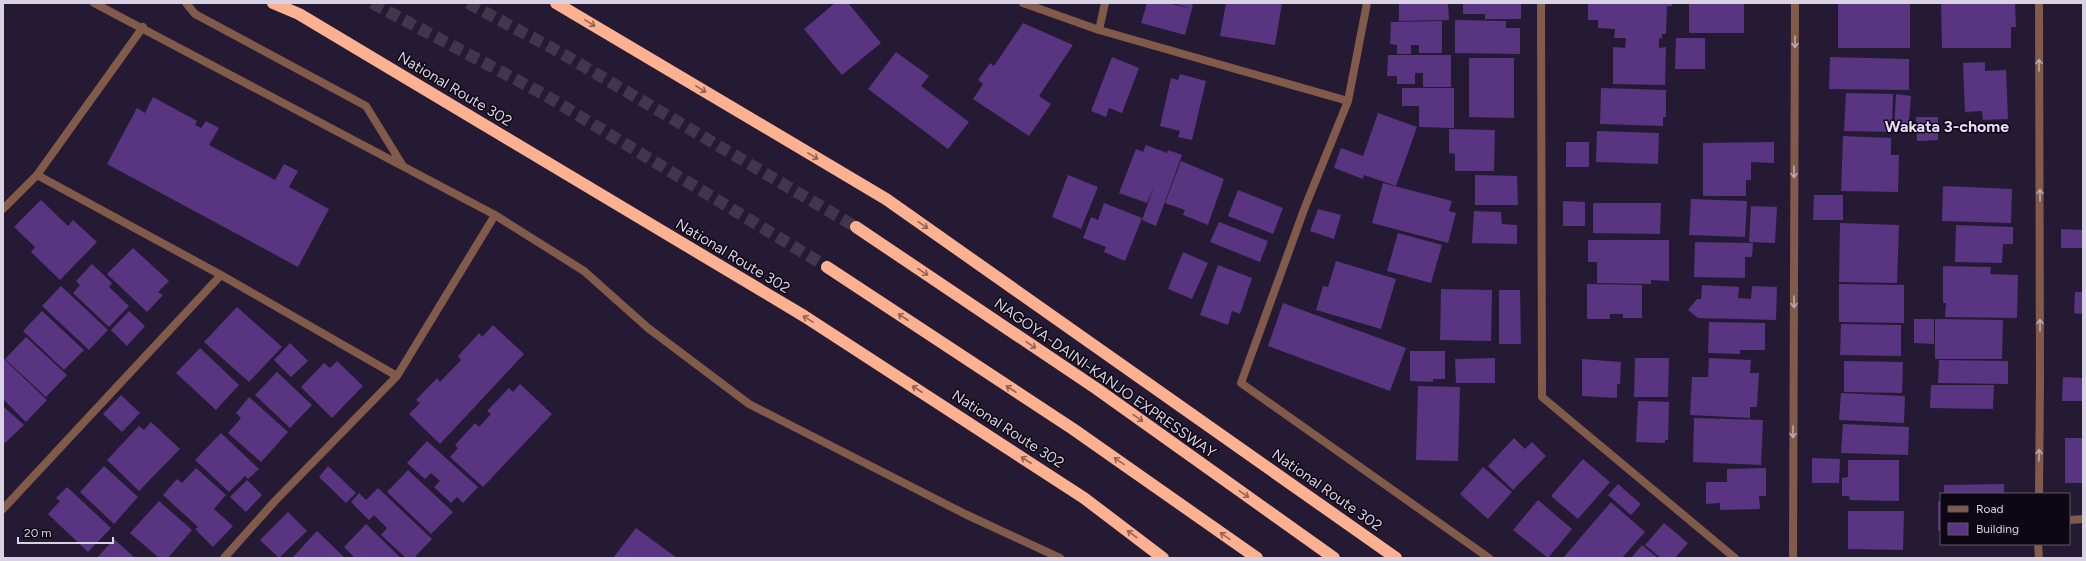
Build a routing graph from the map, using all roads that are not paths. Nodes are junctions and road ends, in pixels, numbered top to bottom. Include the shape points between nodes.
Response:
1 (94, 3) edge
2 (186, 3) edge
3 (273, 3) edge
4 (556, 3) edge
5 (1023, 3) edge
6 (1105, 3) edge
7 (1367, 3) edge
8 (1541, 3) edge
9 (1795, 3) edge
10 (2039, 3) edge
11 (143, 27) junction
12 (1099, 30) junction
13 (1348, 101) junction
14 (404, 166) junction
15 (36, 175) junction
16 (3, 209) edge
17 (495, 215) junction
18 (856, 227) tunnel mouth
19 (827, 267) tunnel mouth
20 (221, 275) junction
21 (397, 376) junction
22 (2039, 493) edge
23 (3, 509) edge
24 (2083, 519) edge
25 (2070, 520) edge
26 (2038, 545) edge
27 (224, 558) edge
28 (1060, 558) edge
29 (1163, 558) edge
30 (1257, 558) edge
31 (1334, 558) edge
32 (1396, 558) edge
33 (1489, 558) edge
34 (1735, 558) edge
35 (1793, 558) edge
36 (2038, 558) edge

1 - 11 street
2 - 14 street via 195,14 366,106
29 -> 3 highway, National Route 302 via 1084,498 804,316 306,18
4 -> 32 highway, National Route 302 via 886,199
5 - 12 street
6 - 12 street
7 - 13 street
8 - 34 street via 1542,397
9 -> 35 street
22 -> 10 street
11 - 14 street
11 - 15 street
12 - 13 street
13 - 33 street via 1305,207 1241,382
14 - 17 street
15 - 16 street
15 - 20 street
17 - 21 street
17 - 28 street via 584,272 648,328 749,404 965,514
18 -> 31 highway, NAGOYA-DAINI-KANJO EXPRESSWAY via 1097,389
30 -> 19 highway via 1072,429
20 - 21 street
20 - 23 street
21 - 27 street via 275,501
24 - 25 street
26 - 36 street

